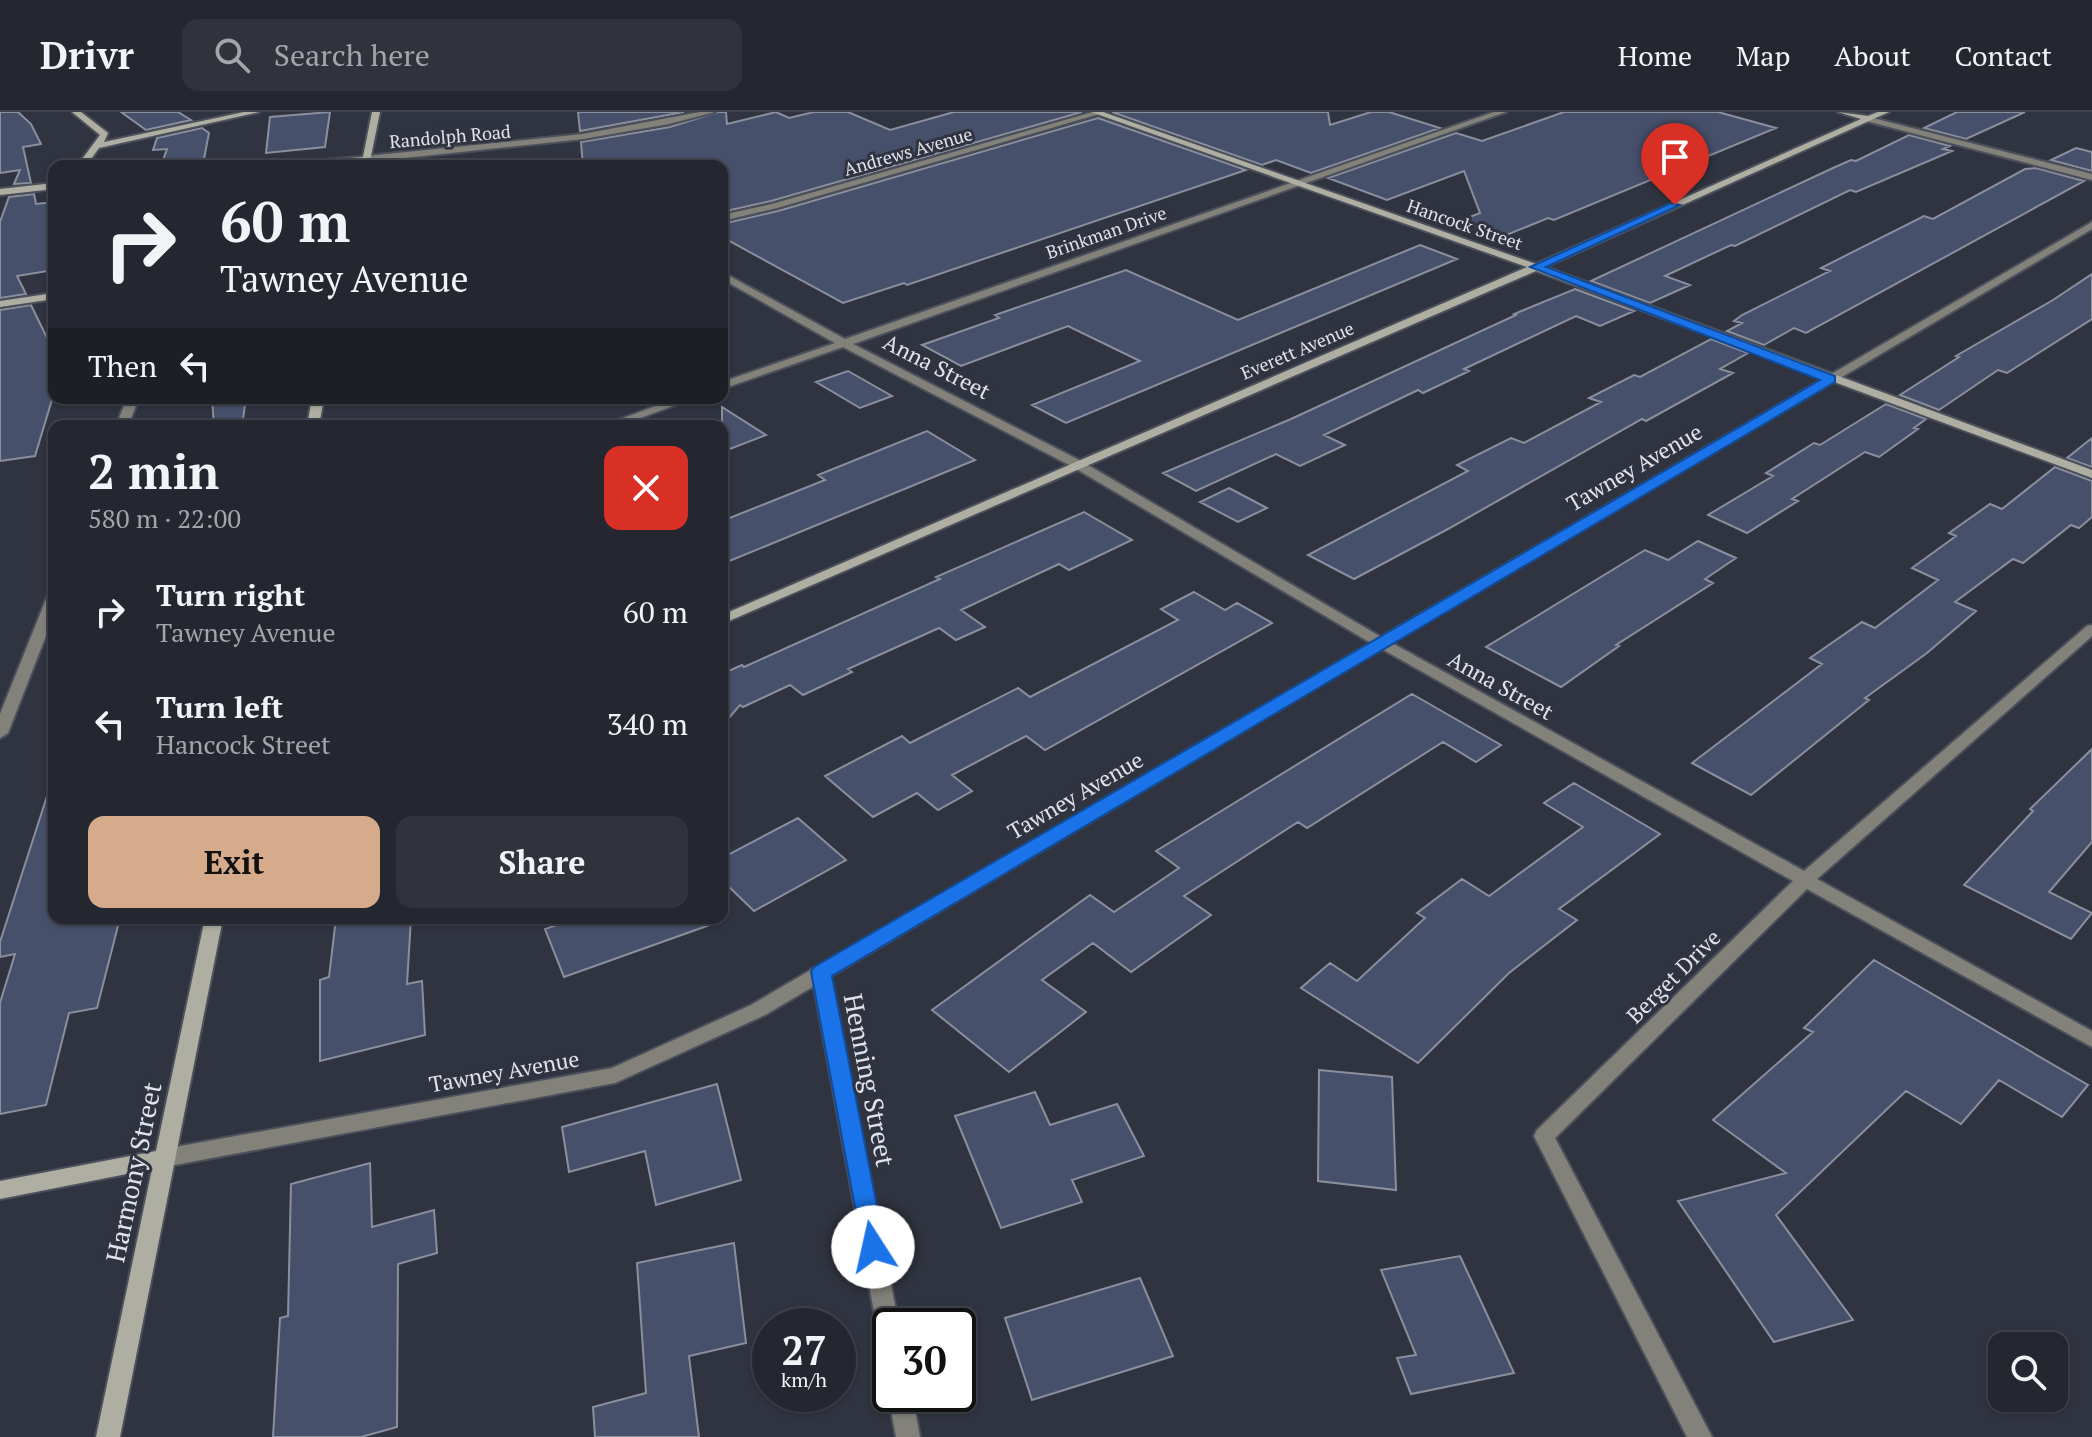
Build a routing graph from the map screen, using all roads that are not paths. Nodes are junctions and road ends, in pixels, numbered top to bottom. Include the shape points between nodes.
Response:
1 (76, 112) edge
2 (255, 112) edge
3 (376, 112) edge
4 (711, 112) edge
5 (1098, 112) edge
6 (1502, 112) edge
7 (1842, 112) edge
8 (1885, 112) edge
9 (1869, 119) junction
10 (96, 146) junction
11 (86, 160) edge
12 (366, 160) edge
13 (385, 160) edge
14 (2092, 177) edge
15 (1296, 185) junction
16 (48, 187) edge
17 (0, 192) edge
18 (728, 217) edge
19 (2092, 225) edge
20 (1536, 267) junction
21 (728, 278) edge
22 (48, 297) edge
23 (0, 304) edge
24 (844, 343) junction
25 (1830, 379) junction
26 (728, 384) edge
27 (671, 404) edge
28 (625, 420) edge
29 (1077, 464) junction
30 (2092, 474) edge
31 (48, 612) edge
32 (728, 617) edge
33 (2092, 629) edge
34 (1381, 643) junction
35 (0, 733) edge
36 (1805, 880) junction
37 (213, 924) edge
38 (821, 972) junction
39 (2092, 1040) edge
40 (164, 1158) junction
41 (0, 1190) edge
42 (884, 1308) edge
43 (903, 1412) edge
44 (108, 1437) edge
45 (908, 1437) edge
46 (1700, 1437) edge

1 - 10 street via 105,135
2 - 10 street
3 - 12 street
4 - 13 street, Randolph Road via 549,143
5 - 15 street, Hancock Street
5 - 18 street, Andrews Avenue
6 - 15 street, Brinkman Drive
7 - 9 street
8 - 9 street, Everett Avenue
9 - 14 street
9 - 20 street, Everett Avenue
10 - 11 street
15 - 20 street, Hancock Street
15 - 24 street, Brinkman Drive
16 - 17 street
19 - 25 street, Tawney Avenue
20 - 25 street, Hancock Street
20 - 29 street, Everett Avenue
21 - 24 street, Anna Street
22 - 23 street
24 - 26 street, Brinkman Drive
24 - 29 street, Anna Street
25 - 30 street, Hancock Street
25 - 34 street, Tawney Avenue
27 - 28 street
29 - 32 street, Everett Avenue
29 - 34 street, Anna Street
31 - 35 street
33 - 36 street, Berget Drive
34 - 36 street, Anna Street
34 - 38 street, Tawney Avenue
36 - 39 street, Anna Street
36 - 46 street, Berget Drive via 1544,1136
37 - 40 street, Harmony Street
38 - 40 street, Tawney Avenue via 758,1010 615,1075
38 - 42 street, Henning Street
40 - 41 street, Tawney Avenue
40 - 44 street, Harmony Street
43 - 45 street

